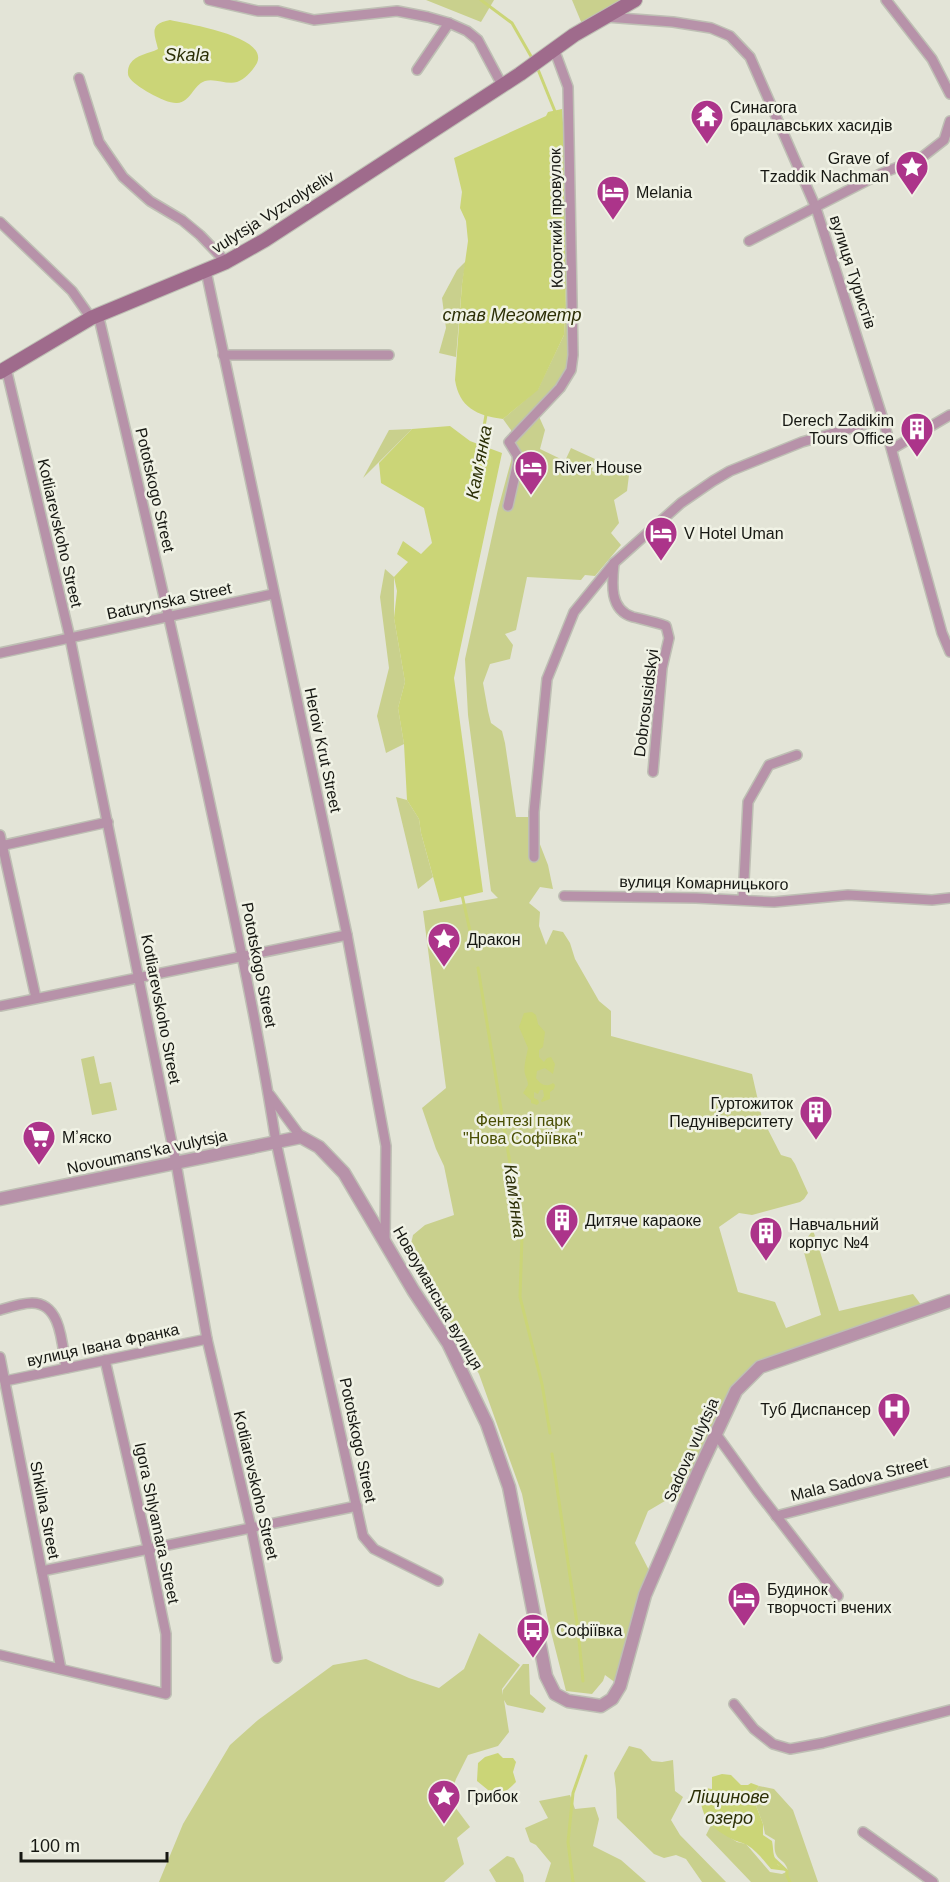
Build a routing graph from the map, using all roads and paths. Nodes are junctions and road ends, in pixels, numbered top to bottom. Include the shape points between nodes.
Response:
1 (209, 0) edge
2 (635, 0) edge
3 (886, 0) edge
4 (604, 17) junction
5 (449, 23) junction
6 (550, 52) junction
7 (417, 70) dead end
8 (79, 78) dead end
9 (502, 84) junction
10 (950, 94) edge
11 (950, 121) edge
12 (816, 208) junction
13 (0, 222) edge
14 (749, 241) dead end
15 (226, 262) junction
16 (206, 271) junction
17 (94, 316) junction
18 (223, 355) junction
19 (389, 355) dead end
20 (3, 370) edge
21 (950, 415) edge
22 (883, 419) junction
23 (892, 449) junction
24 (508, 506) dead end
25 (614, 564) junction
26 (273, 594) junction
27 (170, 617) junction
28 (69, 638) junction
29 (950, 652) edge
30 (0, 653) edge
31 (796, 755) dead end
32 (653, 772) dead end
33 (108, 822) junction
34 (0, 834) edge
35 (1, 846) edge
36 (534, 857) dead end
37 (564, 896) dead end
38 (950, 898) edge
39 (743, 899) junction
40 (347, 935) junction
41 (243, 956) junction
42 (140, 977) junction
43 (36, 998) junction
44 (0, 1006) edge
45 (269, 1093) junction
46 (301, 1137) junction
47 (276, 1142) junction
48 (176, 1163) junction
49 (0, 1199) edge
50 (385, 1239) junction
51 (950, 1301) edge
52 (0, 1310) edge
53 (207, 1339) junction
54 (0, 1357) edge
55 (105, 1360) junction
56 (66, 1368) junction
57 (5, 1381) junction
58 (716, 1434) junction
59 (950, 1471) edge
60 (357, 1506) junction
61 (776, 1516) junction
62 (251, 1527) junction
63 (148, 1548) junction
64 (42, 1570) junction
65 (438, 1581) dead end
66 (838, 1596) dead end
67 (0, 1655) edge
68 (277, 1658) dead end
69 (61, 1669) junction
70 (568, 1701) joint
71 (734, 1704) dead end
72 (950, 1710) edge
73 (863, 1832) dead end
74 (933, 1882) edge

1 - 5 street via 314,20 397,11
2 - 4 main road, vulytsja Vyzvolyteliv
3 - 10 street via 932,59
4 - 6 main road, vulytsja Vyzvolyteliv
4 - 12 street, вулиця Туристів via 673,22 711,28 729,36 750,57
5 - 7 street
5 - 9 street via 478,40
6 - 9 main road, vulytsja Vyzvolyteliv
6 - 24 street, Короткий провулок via 568,87 573,356 571,370 560,388 509,442 518,462
8 - 15 street via 99,142 123,177 150,201 182,220
9 - 15 main road, vulytsja Vyzvolyteliv via 280,231
11 - 12 street via 944,140 921,158 880,174
12 - 14 street
12 - 22 street, вулиця Туристів
13 - 17 street
15 - 16 main road, vulytsja Vyzvolyteliv
16 - 17 main road, vulytsja Vyzvolyteliv
16 - 18 street, Heroiv Krut Street
17 - 20 main road, vulytsja Vyzvolyteliv
17 - 27 street, Pototskogo Street
18 - 19 street
18 - 26 street, Heroiv Krut Street
20 - 28 street, Kotliarevskoho Street
21 - 23 street
22 - 23 street, вулиця Туристів
22 - 25 street via 802,442 730,471 681,503
23 - 29 street, вулиця Туристів
25 - 32 street, Dobrosusidskyi via 612,587 621,609 630,617 666,626 668,632
25 - 36 street via 574,612 547,679 534,812
26 - 27 street, Baturynska Street
26 - 40 street, Heroiv Krut Street
27 - 28 street, Baturynska Street
27 - 41 street, Pototskogo Street
28 - 30 street, Baturynska Street
28 - 33 street, Kotliarevskoho Street
31 - 39 street via 768,765 748,802
33 - 35 street
33 - 42 street, Kotliarevskoho Street
34 - 35 street
35 - 43 street
37 - 39 street, вулиця Комарницького
38 - 39 street, вулиця Комарницького via 848,895 774,902
40 - 41 street
40 - 50 street, Heroiv Krut Street via 386,1146
41 - 42 street
41 - 45 street, Pototskogo Street
42 - 43 street
42 - 48 street, Kotliarevskoho Street
43 - 44 street
45 - 46 street
45 - 47 street, Pototskogo Street
46 - 47 street, Novoumans'ka vulytsja
46 - 50 street, Новоуманська вулиця via 319,1147 344,1173
47 - 48 street, Novoumans'ka vulytsja
47 - 60 street, Pototskogo Street
48 - 49 street, Novoumans'ka vulytsja
48 - 53 street, Kotliarevskoho Street
50 - 70 street, Новоуманська вулиця via 448,1343 487,1424 509,1487 546,1676 555,1694
51 - 58 street, Sadova vulytsja via 760,1367 736,1391
52 - 56 street via 30,1302 50,1309 56,1319
53 - 55 street, вулиця Івана Франка
53 - 62 street, Kotliarevskoho Street
54 - 57 street, Shkilna Street
55 - 56 street, вулиця Івана Франка
55 - 63 street, Igora Shlyamara Street
56 - 57 street, вулиця Івана Франка
57 - 64 street, Shkilna Street
58 - 61 street, Mala Sadova Street
58 - 70 street, Sadova vulytsja via 645,1595 620,1686 612,1699 601,1706
59 - 61 street, Mala Sadova Street
60 - 62 street
60 - 65 street, Pototskogo Street via 363,1536 374,1549
61 - 66 street, Mala Sadova Street
62 - 63 street
62 - 68 street, Kotliarevskoho Street
63 - 64 street
63 - 69 street, Igora Shlyamara Street via 166,1634 166,1694
64 - 69 street, Shkilna Street
67 - 69 street
71 - 72 street via 772,1744 790,1749
73 - 74 street

